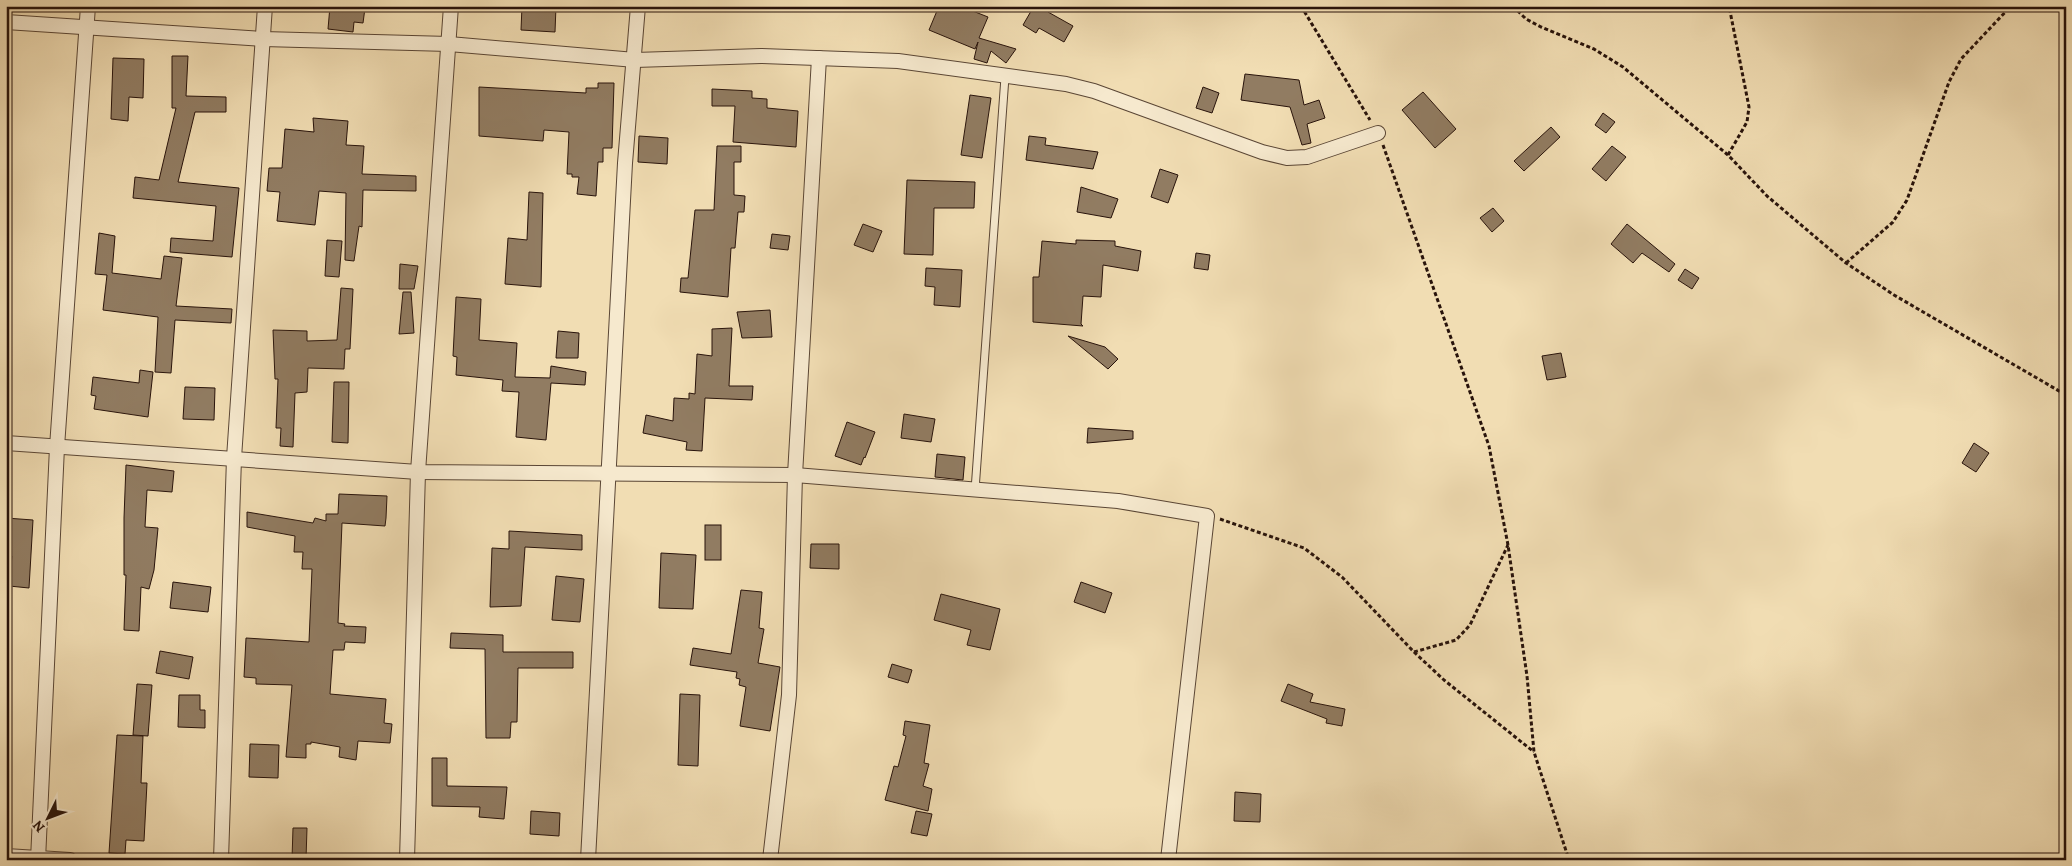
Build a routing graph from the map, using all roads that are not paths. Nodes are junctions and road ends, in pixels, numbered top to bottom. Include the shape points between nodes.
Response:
1 (88, 6) edge
2 (265, 6) edge
3 (451, 6) edge
4 (638, 6) edge
5 (6, 22) edge
6 (86, 26) junction
7 (263, 39) junction
8 (449, 44) junction
9 (819, 58) junction
10 (635, 60) junction
11 (1005, 77) junction
12 (1378, 133) road end
13 (6, 443) edge
14 (57, 447) junction
15 (234, 458) junction
16 (418, 472) junction
17 (608, 474) junction
18 (795, 475) junction
19 (975, 490) junction
20 (6, 856) edge
21 (38, 859) edge
22 (70, 860) edge
23 (221, 860) edge
24 (407, 860) edge
25 (588, 860) edge
26 (770, 860) edge
27 (1168, 860) edge

1 - 6 street
2 - 7 street
3 - 8 street
4 - 10 street
5 - 6 street
6 - 7 street
6 - 14 street
7 - 8 street
7 - 15 street
8 - 10 street
8 - 16 street
9 - 10 street via 762,56
9 - 11 street via 898,61
9 - 18 street
10 - 17 street via 625,162
11 - 12 street via 1066,84 1094,91 1262,152 1287,158 1307,157
11 - 19 lane
13 - 14 street
14 - 15 street
14 - 21 street
15 - 16 street
15 - 23 street
16 - 17 street
16 - 24 street
17 - 18 street
17 - 25 street
18 - 19 street
18 - 26 street via 789,694
19 - 27 street via 1118,501 1207,516
20 - 21 street
21 - 22 street

